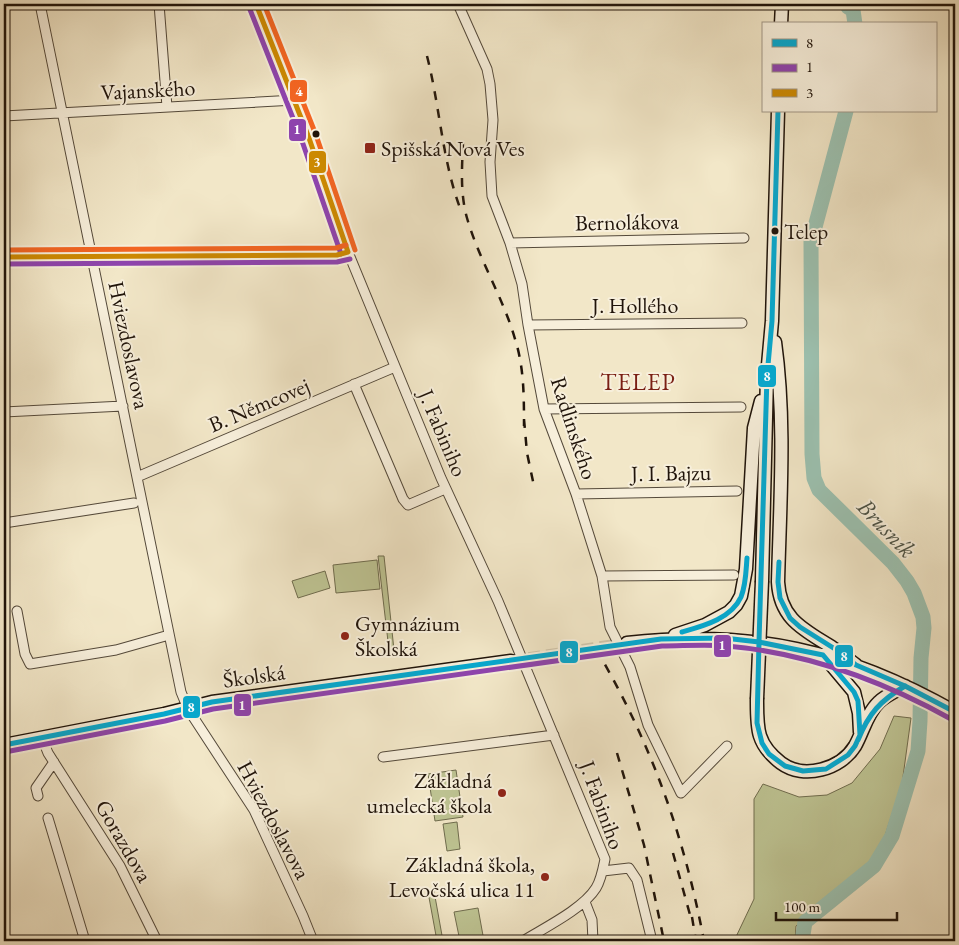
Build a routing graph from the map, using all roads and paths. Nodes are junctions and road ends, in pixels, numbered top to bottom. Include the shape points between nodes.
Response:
1 (40, 4) edge
2 (158, 4) edge
3 (256, 4) edge
4 (458, 4) edge
5 (782, 4) edge
6 (781, 22) edge
7 (294, 100) junction
8 (167, 108) junction
9 (778, 112) edge
10 (63, 114) junction
11 (4, 116) edge
12 (744, 238) dead end
13 (510, 243) junction
14 (348, 252) junction
15 (4, 257) edge
16 (92, 257) junction
17 (772, 321) junction
18 (742, 323) dead end
19 (528, 325) junction
20 (395, 367) junction
21 (767, 376) junction
22 (354, 384) junction
23 (123, 406) junction
24 (741, 407) dead end
25 (544, 409) junction
26 (4, 412) edge
27 (137, 476) junction
28 (445, 489) junction
29 (737, 491) dead end
30 (576, 494) junction
31 (134, 504) dead end
32 (4, 523) edge
33 (734, 575) dead end
34 (602, 576) junction
35 (16, 611) dead end
36 (169, 635) junction
37 (661, 639) junction
38 (627, 643) tunnel mouth
39 (823, 655) junction
40 (511, 661) tunnel mouth
41 (856, 665) junction
42 (906, 687) junction
43 (188, 709) junction
44 (955, 712) edge
45 (554, 735) junction
46 (860, 735) junction
47 (42, 738) junction
48 (4, 745) edge
49 (727, 746) dead end
50 (383, 756) dead end
51 (54, 762) junction
52 (38, 796) dead end
53 (48, 818) dead end
54 (603, 871) junction
55 (585, 902) junction
56 (154, 940) edge
57 (85, 941) edge
58 (313, 941) edge
59 (523, 941) edge
60 (593, 941) edge
61 (652, 941) edge

1 - 10 street, Hviezdoslavova
2 - 8 street
3 - 7 street, J. Fabiniho
4 - 13 street, Radlinského via 490,84 492,196
5 - 6 main road
7 - 8 street, Vajanského
7 - 14 street, J. Fabiniho
8 - 10 street, Vajanského
9 - 17 main road
10 - 11 street, Vajanského
10 - 16 street, Hviezdoslavova
12 - 13 street, Bernolákova
13 - 19 street, Radlinského via 522,284
14 - 16 street via 337,255
14 - 20 street, J. Fabiniho
15 - 16 street
16 - 23 street, Hviezdoslavova
17 - 21 main road
17 - 41 main road via 778,366 782,452 780,598 790,618 800,627
18 - 19 street, J. Hollého
19 - 25 street, Radlinského
20 - 22 street, B. Němcovej
20 - 28 street, J. Fabiniho
21 - 37 main road via 754,428 746,568 741,596 729,612 704,625
21 - 46 main road, bridge via 757,699 757,723 762,744 785,766 814,771 826,769 848,755
22 - 27 street, B. Němcovej
22 - 28 street via 408,505
23 - 26 street
23 - 27 street, Hviezdoslavova
24 - 25 street
25 - 30 street, Radlinského
27 - 36 street, Hviezdoslavova
28 - 45 street, J. Fabiniho via 498,601
29 - 30 street, J. I. Bajzu
30 - 34 street, Radlinského
31 - 32 street
33 - 34 street
34 - 49 street, Radlinského via 610,627 630,667 648,725 681,792
35 - 36 street via 30,664 116,650
36 - 43 street, Hviezdoslavova via 181,692
37 - 38 main road
37 - 39 main road via 724,638 770,643
39 - 41 main road
39 - 46 main road via 854,692
40 - 43 main road, Školská via 212,702
41 - 42 main road
42 - 44 main road
42 - 46 main road via 879,702
43 - 47 main road, Školská
43 - 58 street, Hviezdoslavova via 254,810
45 - 50 street
45 - 54 street, J. Fabiniho via 606,859
47 - 48 main road, Školská
47 - 51 street, Gorazdova
51 - 52 street via 36,788
51 - 56 street, Gorazdova via 120,866
53 - 57 street
54 - 55 street
54 - 61 street via 629,868 637,880
55 - 59 street
55 - 60 street via 592,920

